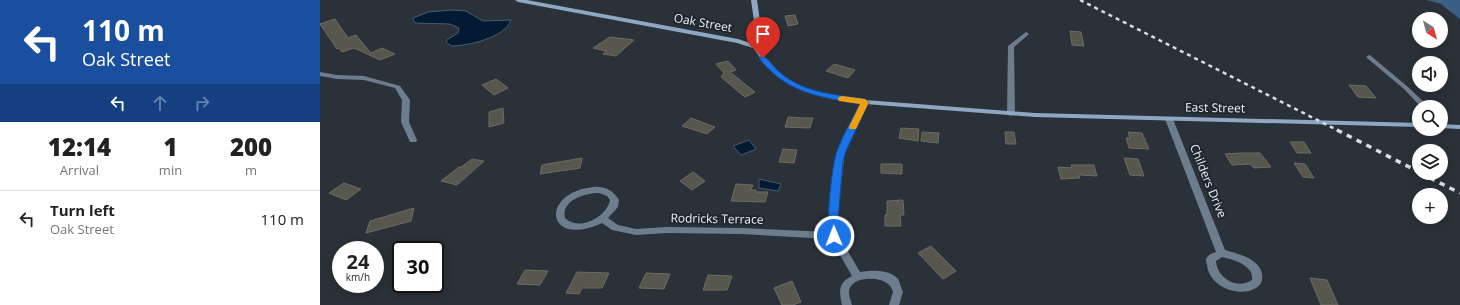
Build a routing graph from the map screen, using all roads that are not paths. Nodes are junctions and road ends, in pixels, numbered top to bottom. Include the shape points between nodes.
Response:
1 (518, 0) edge
2 (754, 0) edge
3 (1026, 34) dead end
4 (755, 47) junction
5 (1369, 57) dead end
6 (320, 74) edge
7 (1418, 100) edge
8 (865, 102) junction
9 (1011, 114) junction
10 (1169, 119) junction
11 (1412, 125) edge
12 (1448, 126) edge
13 (1460, 127) edge
14 (413, 140) dead end
15 (603, 219) junction
16 (834, 236) junction
17 (1221, 253) junction
18 (857, 276) junction
19 (847, 305) edge
20 (894, 305) edge

1 - 4 main road, Oak Street via 738,41
2 - 4 main road via 758,35
3 - 9 street via 1011,46
4 - 8 main road via 788,82 822,95
5 - 7 street
6 - 14 street via 364,78 398,87 406,100 405,122
8 - 9 main road
8 - 16 street via 841,151 833,220
9 - 10 main road, East Street
10 - 11 main road, East Street
10 - 17 street, Childers Drive
12 - 13 main road
15 - 15 street via 590,225 575,227 564,223 560,215 563,206 573,197 586,191 600,190 610,193 615,202 612,211
15 - 16 street, Rodricks Terrace via 615,228 636,232 704,230
16 - 18 street
17 - 17 street via 1238,256 1250,264 1257,272 1257,282 1252,286 1239,288 1220,280 1210,264 1211,259
18 - 19 street via 845,290
18 - 20 street via 870,273 889,278 898,293

